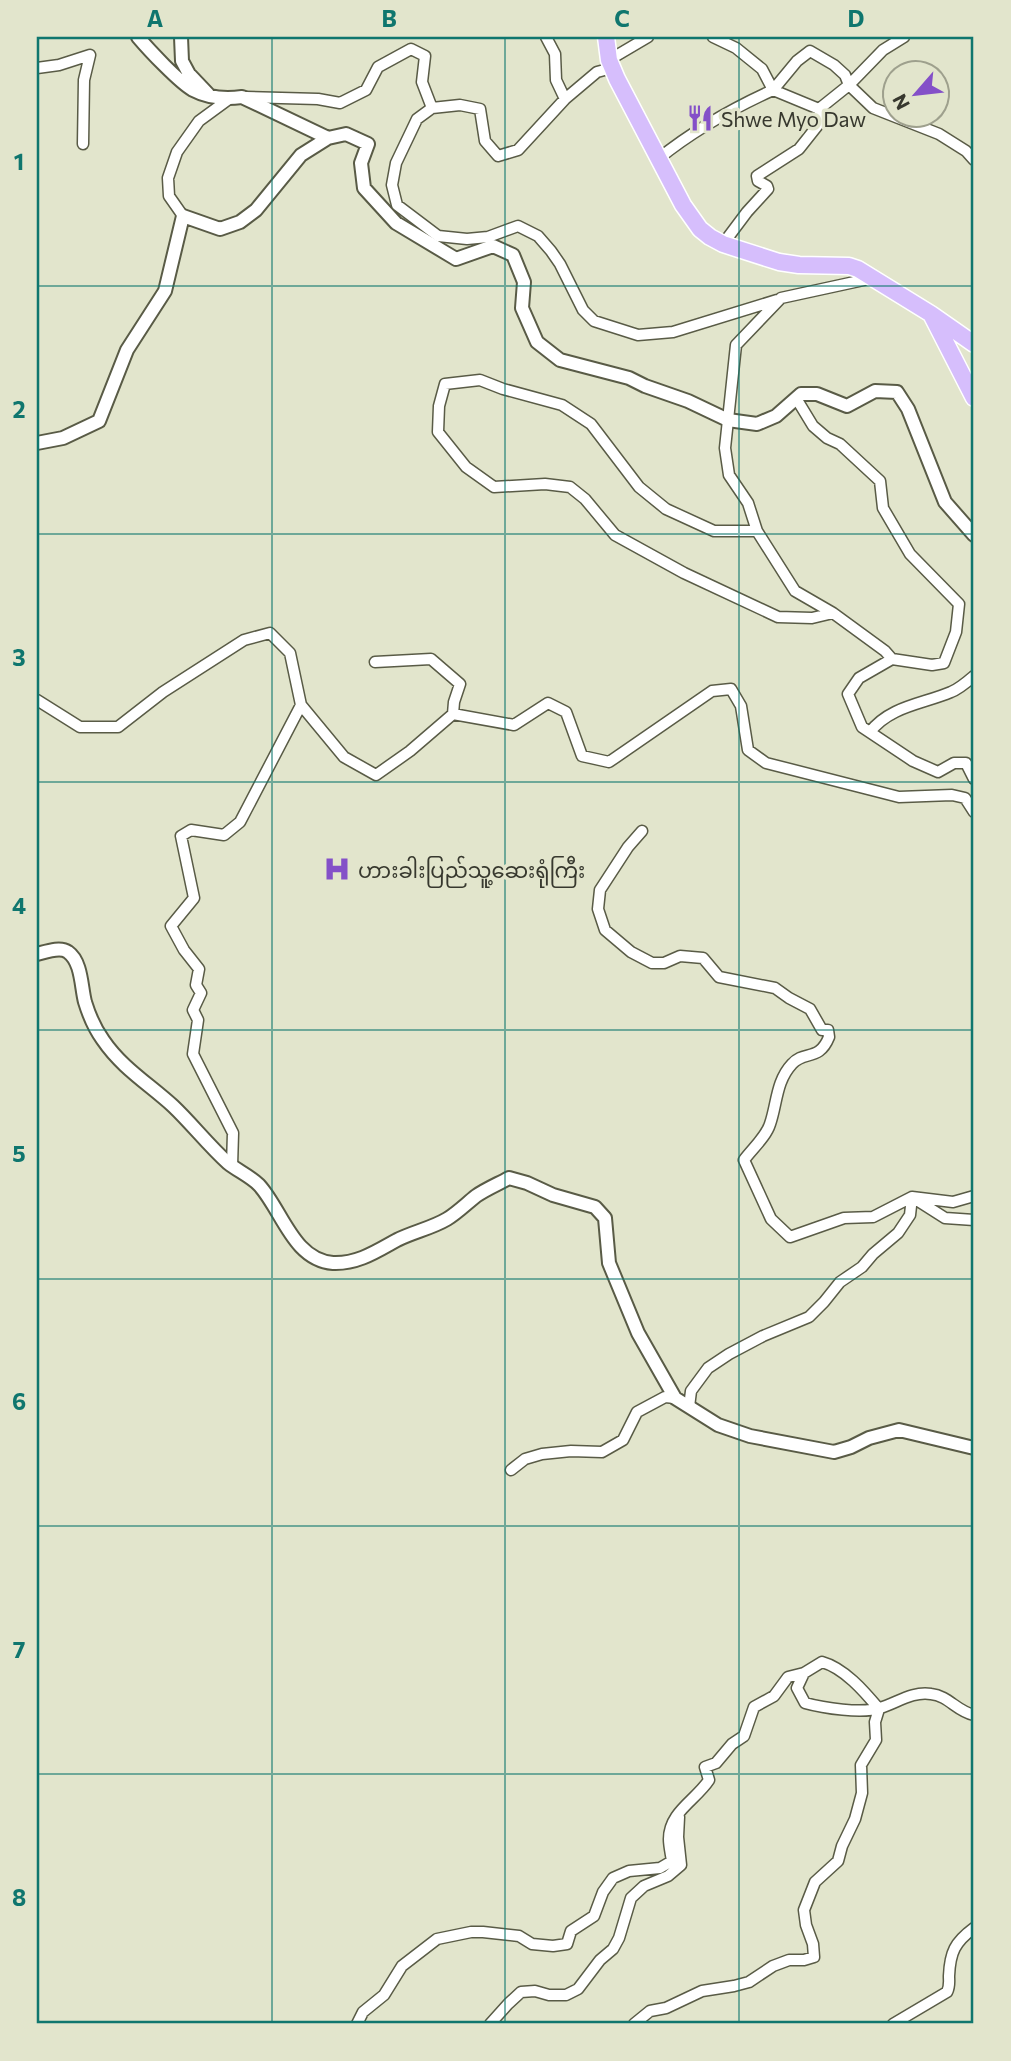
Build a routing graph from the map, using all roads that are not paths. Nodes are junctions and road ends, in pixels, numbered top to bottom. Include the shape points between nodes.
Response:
1 (138, 37) edge
2 (181, 37) edge
3 (546, 37) edge
4 (606, 37) edge
5 (648, 37) edge
6 (713, 37) edge
7 (904, 37) edge
8 (610, 64) junction
9 (37, 68) edge
10 (849, 85) junction
11 (773, 90) junction
12 (211, 96) junction
13 (236, 98) junction
14 (565, 99) junction
15 (432, 108) junction
16 (819, 109) junction
17 (328, 138) junction
18 (83, 144) dead end
19 (658, 159) junction
20 (974, 160) edge
21 (183, 216) junction
22 (723, 244) junction
23 (874, 278) junction
24 (781, 298) junction
25 (931, 314) junction
26 (974, 344) edge
27 (796, 398) junction
28 (974, 398) edge
29 (728, 420) junction
30 (37, 443) edge
31 (757, 531) junction
32 (974, 535) edge
33 (833, 613) junction
34 (892, 659) junction
35 (375, 663) dead end
36 (974, 676) edge
37 (37, 700) edge
38 (302, 705) junction
39 (453, 714) junction
40 (870, 732) junction
41 (974, 779) edge
42 (974, 812) edge
43 (642, 831) dead end
44 (37, 954) edge
45 (232, 1166) junction
46 (974, 1196) edge
47 (912, 1197) junction
48 (974, 1220) edge
49 (675, 1398) junction
50 (690, 1407) junction
51 (974, 1448) edge
52 (511, 1470) dead end
53 (804, 1673) junction
54 (879, 1709) junction
55 (974, 1715) edge
56 (679, 1813) junction
57 (974, 1928) edge
58 (357, 2024) edge
59 (490, 2024) edge
60 (635, 2024) edge
61 (893, 2024) edge

1 - 12 street via 193,90
2 - 12 street via 182,61
3 - 14 street via 555,54 556,80
4 - 8 highway
5 - 8 street
6 - 11 street via 762,69
7 - 10 street via 883,50
8 - 14 street
8 - 19 highway
9 - 18 street via 90,55 84,80
10 - 11 street via 834,65 810,51
10 - 16 street
10 - 20 street via 873,108 939,134
11 - 16 street
11 - 19 street via 740,104
12 - 13 street
13 - 15 street via 340,103 366,90 379,67 411,49 425,56 422,82
13 - 17 street
13 - 21 street via 199,121 177,152 168,178 169,196
14 - 15 street via 519,150 498,156 485,141 480,109 460,105
15 - 24 street via 417,120 396,163 392,185 397,205 438,236 488,237 518,226 538,236 594,321 638,335 673,332
16 - 22 street via 822,120 799,149 757,176 768,190
17 - 21 street via 300,155 256,210 240,222 220,229
17 - 29 street via 346,134 368,144 361,163 365,188 396,223 456,259 492,246 513,255 524,282 522,308 537,342 560,360 629,378
19 - 22 highway via 694,222
21 - 30 street via 165,291 127,351 99,421 63,438
22 - 23 highway via 779,262 849,266
23 - 24 street
23 - 25 highway
24 - 29 street via 736,345
25 - 26 highway
25 - 28 highway
27 - 29 street via 776,416 757,424
27 - 32 street via 817,394 847,405 875,391 897,392 944,502
27 - 34 street via 813,426 880,481 883,508 910,554 959,604 956,632 944,663
29 - 31 street via 725,448 729,475 748,503
31 - 33 street via 795,591
31 - 33 street via 714,531 666,509 639,487 591,424 562,405 480,380 445,384 438,432 466,467 495,487 545,484 570,488 615,536 724,593 778,617
33 - 34 street
34 - 40 street via 859,678 848,694 862,727
35 - 39 street via 431,659 460,684
36 - 40 street via 949,693 892,712
37 - 38 street via 80,727 117,727 244,640 270,633 290,653
38 - 39 street via 344,757 376,775
38 - 45 street via 240,822 224,835 191,830 181,836 194,898 171,926 199,968 196,985 201,993 194,1010 198,1020 193,1054 233,1133
39 - 42 street via 514,725 548,703 566,712 582,756 609,762 712,691 731,689 741,706 748,750 766,764 899,797 965,798
40 - 41 street via 938,772 966,763
43 - 47 street via 600,890 598,909 605,930 652,963 680,956 703,958 719,977 775,988 810,1009 822,1030 828,1030 820,1051 791,1064 779,1083 769,1127 744,1160 771,1219 790,1237 844,1218 873,1217
44 - 45 street via 60,949 68,952 77,965 85,1001 103,1040
45 - 49 street via 257,1183 302,1247 330,1263 368,1257 445,1220 509,1178 595,1207 605,1218 609,1262 632,1320
46 - 47 street via 953,1202
47 - 48 street via 945,1217
47 - 50 street via 910,1214 898,1233 840,1282 808,1317 763,1336 708,1368 691,1391
49 - 50 street
49 - 52 street via 665,1397 637,1412 623,1440 602,1452 542,1454
50 - 51 street via 718,1425 750,1436 834,1452 899,1430
53 - 54 street via 822,1662 836,1666
53 - 54 street via 797,1688 804,1703
53 - 56 street via 788,1677 774,1696 754,1707 744,1736 716,1763 705,1766 709,1780
54 - 55 street via 910,1696 931,1694
54 - 60 street via 876,1740 861,1765 862,1793 855,1819 838,1861 815,1882 804,1910 814,1956 773,1966 749,1982 702,1991 650,2011
56 - 58 street via 668,1838 671,1861 660,1868 629,1871 613,1878 594,1916 571,1931 567,1944 532,1944 519,1936 483,1932 436,1939 402,1966 384,1995 363,2011
56 - 59 street via 681,1865 631,1898 613,1949 578,1989 566,1996 521,1992
57 - 61 street via 954,1948 947,1992

